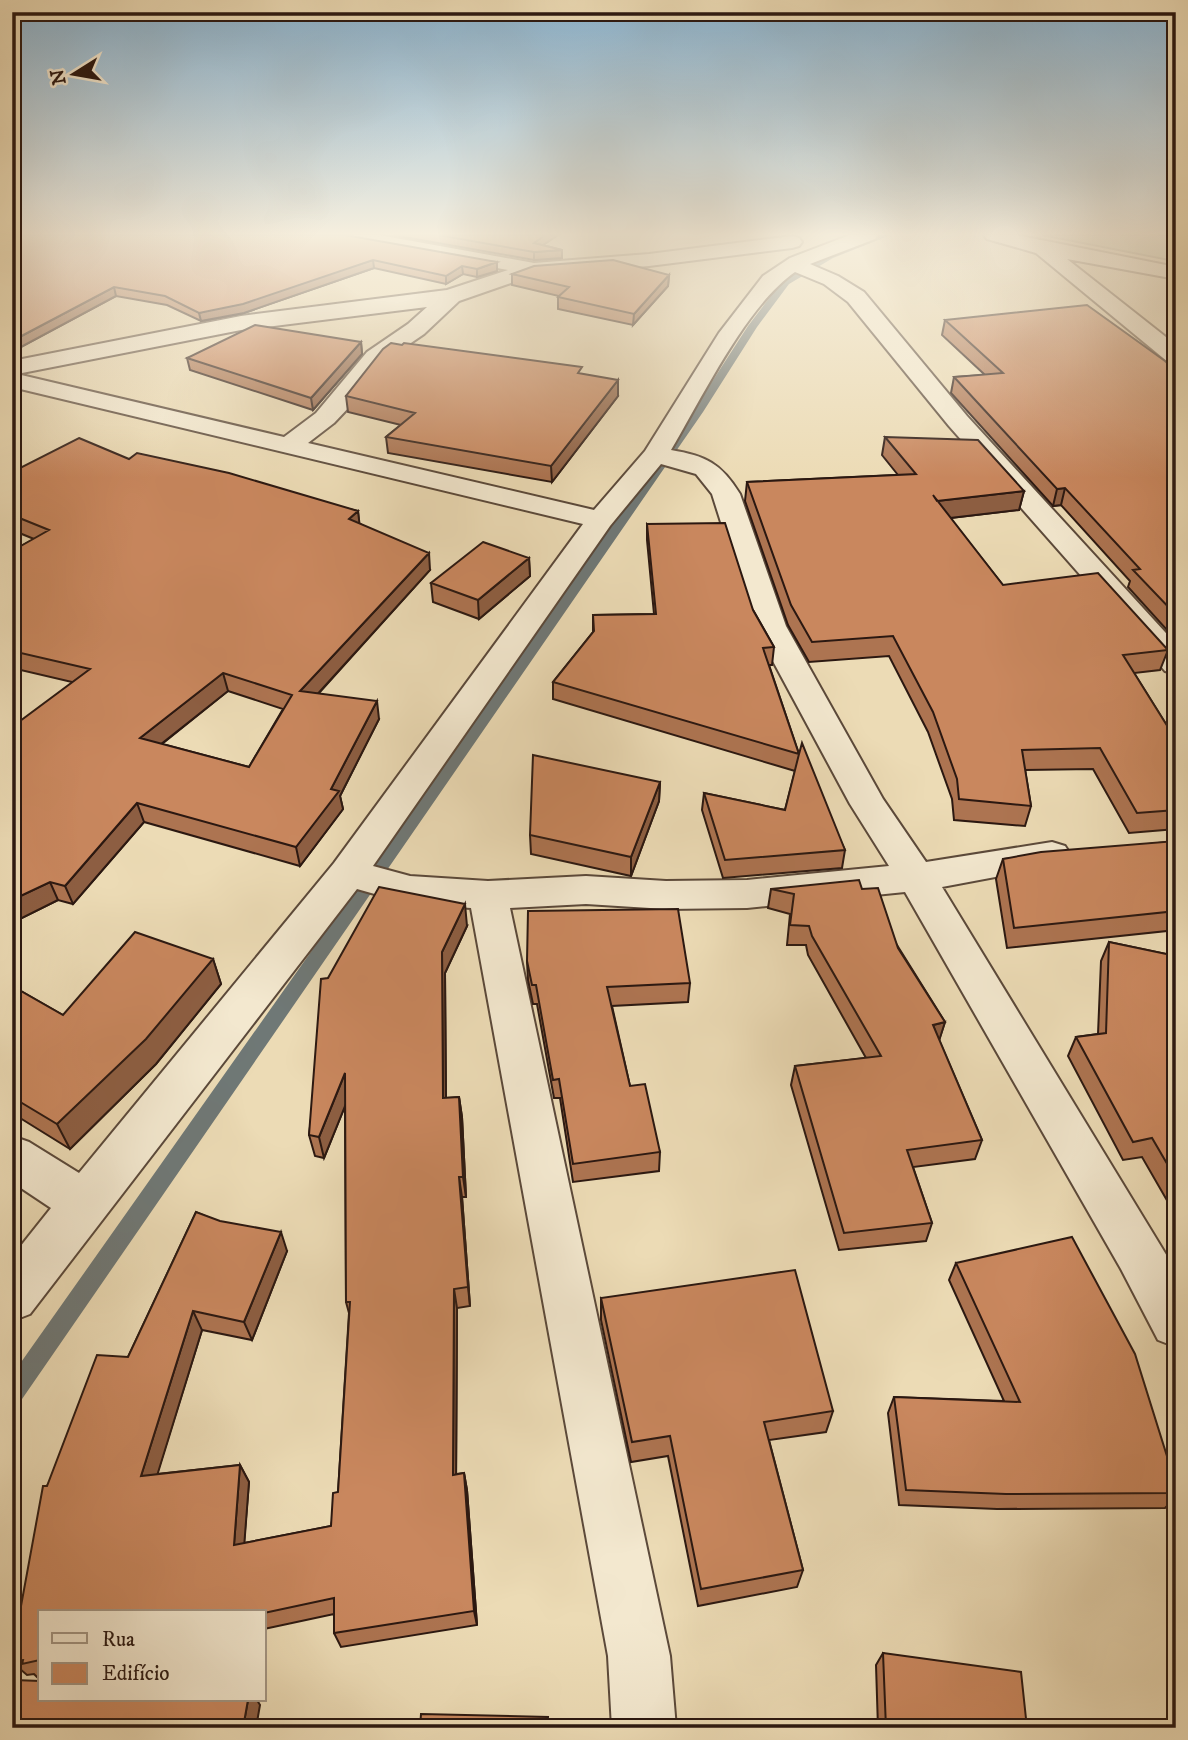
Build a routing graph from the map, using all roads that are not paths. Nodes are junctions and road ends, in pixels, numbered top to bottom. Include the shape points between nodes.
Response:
1 (299, 316) edge
2 (430, 316) edge
3 (743, 316) edge
4 (872, 316) edge
5 (1126, 316) edge
6 (1176, 356) edge
7 (12, 368) edge
8 (12, 380) edge
9 (288, 446) junction
10 (674, 458) junction
11 (600, 520) junction
12 (1176, 664) edge
13 (1086, 853) edge
14 (360, 876) junction
15 (916, 877) junction
16 (488, 895) junction
17 (12, 1156) edge
18 (84, 1203) junction
19 (12, 1297) edge
20 (1176, 1322) edge
21 (645, 1728) edge

1 - 7 street via 241,323
2 - 9 street via 375,357 325,418
3 - 10 street via 730,333
4 - 12 street via 958,421
5 - 6 street
8 - 9 street
9 - 11 street
10 - 11 street
10 - 15 street via 719,480 775,637 868,804
11 - 14 street
13 - 15 street
14 - 16 street via 410,890
14 - 18 street
15 - 16 street via 747,894 586,890
15 - 20 street
16 - 21 street via 639,1656
17 - 18 street
18 - 19 street

